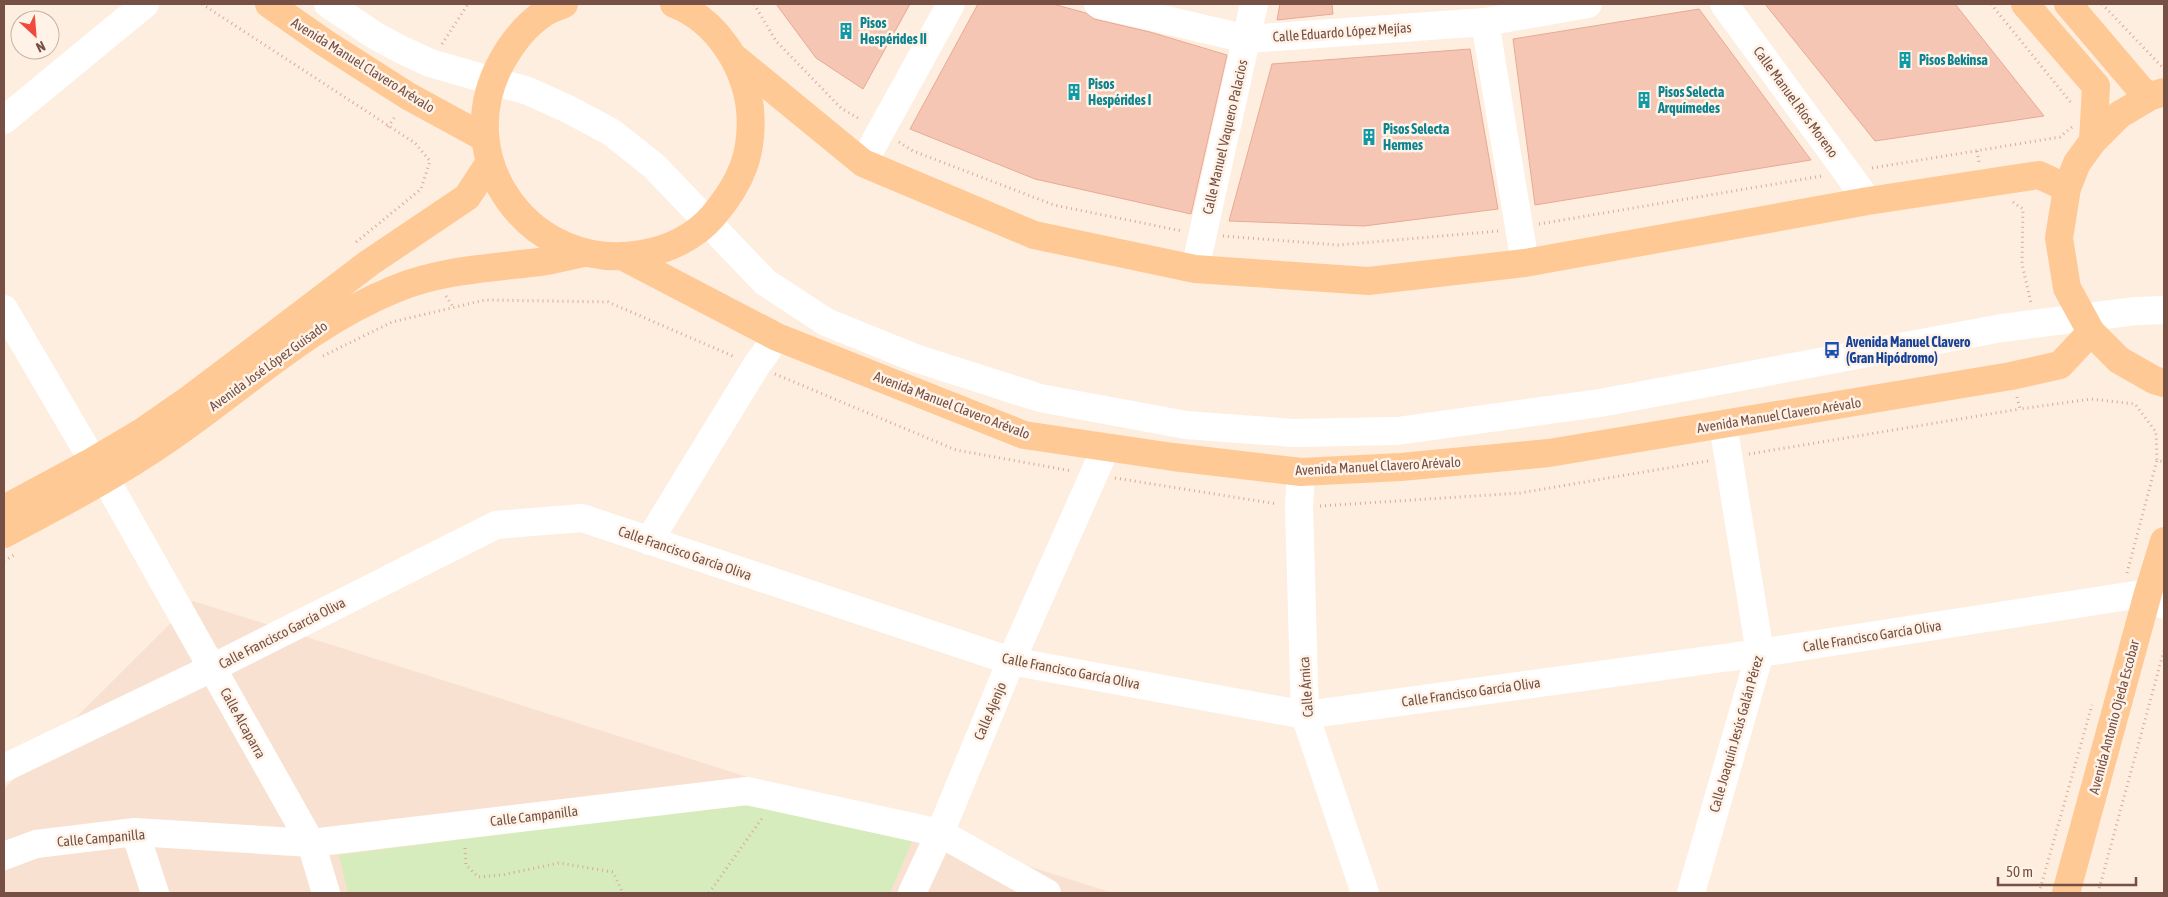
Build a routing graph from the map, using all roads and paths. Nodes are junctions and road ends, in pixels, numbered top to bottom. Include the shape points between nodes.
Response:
1 (145, 4) edge
2 (202, 4) edge
3 (269, 4) edge
4 (328, 4) edge
5 (564, 4) edge
6 (674, 4) edge
7 (754, 4) edge
8 (951, 4) edge
9 (1098, 4) edge
10 (1254, 4) edge
11 (1588, 4) edge
12 (1724, 4) edge
13 (1991, 4) edge
14 (2025, 4) edge
15 (2068, 4) edge
16 (2102, 4) edge
17 (1485, 22) junction
18 (1247, 39) junction
19 (735, 58) junction
20 (2164, 69) edge
21 (492, 80) junction
22 (2157, 94) edge
23 (2073, 110) dead end
24 (4, 120) edge
25 (881, 131) junction
26 (2084, 132) junction
27 (487, 150) junction
28 (863, 163) junction
29 (1847, 172) junction
30 (2066, 188) junction
31 (1868, 201) junction
32 (707, 223) junction
33 (1519, 227) junction
34 (1203, 234) junction
35 (348, 248) dead end
36 (584, 253) junction
37 (624, 257) junction
38 (1525, 263) junction
39 (1195, 269) junction
40 (4, 309) edge
41 (2164, 310) edge
42 (2164, 320) edge
43 (2088, 325) junction
44 (777, 337) junction
45 (2164, 382) edge
46 (1723, 424) junction
47 (1106, 447) junction
48 (2157, 460) dead end
49 (99, 470) junction
50 (1300, 472) junction
51 (4, 509) edge
52 (4, 534) edge
53 (649, 541) junction
54 (2164, 541) edge
55 (2121, 597) junction
56 (2156, 599) edge
57 (2164, 650) edge
58 (1760, 653) junction
59 (1011, 661) junction
60 (212, 668) junction
61 (2094, 698) dead end
62 (1305, 715) junction
63 (4, 768) edge
64 (776, 798) junction
65 (463, 825) junction
66 (135, 832) junction
67 (940, 833) junction
68 (311, 843) junction
69 (4, 856) edge
70 (155, 893) edge
71 (326, 893) edge
72 (623, 893) edge
73 (709, 893) edge
74 (912, 893) edge
75 (1047, 893) edge
76 (1365, 893) edge
77 (1691, 893) edge
78 (2039, 893) edge
79 (2066, 893) edge
80 (2098, 893) edge

1 - 24 street
2 - 35 path via 416,143 430,161 421,189
3 - 27 main road, Avenida Manuel Clavero Arévalo
4 - 21 street via 402,50 430,62
5 - 21 main road via 544,13 512,42
6 - 19 main road via 713,29
7 - 25 path via 776,41 841,108
8 - 25 street
9 - 18 street, Calle Eduardo López Mejías
10 - 18 street, Calle Manuel Vaquero Palacios
11 - 17 street, Calle Eduardo López Mejías
12 - 29 street, Calle Manuel Ríos Moreno
13 - 23 path via 2072,103
14 - 26 main road via 2096,86
15 - 22 main road via 2142,91
16 - 20 path
17 - 18 street, Calle Eduardo López Mejías
17 - 33 street
18 - 34 street, Calle Manuel Vaquero Palacios
19 - 28 main road
19 - 32 main road via 748,92 752,128 749,146 746,163 730,196
21 - 27 main road via 485,108
21 - 32 street via 528,91 611,132 654,166
22 - 26 main road
25 - 28 street
25 - 34 path via 913,151 1054,206
26 - 29 path
26 - 30 main road via 2077,163
27 - 36 main road via 504,194 525,220 552,240
27 - 49 main road, Avenida José López Guisado via 467,198 369,263 142,432
28 - 39 main road via 1034,234
29 - 31 street, Calle Manuel Ríos Moreno
29 - 33 path
30 - 31 main road via 2039,175
30 - 43 main road via 2058,238 2067,288
31 - 38 main road
32 - 37 main road via 682,241 654,252
32 - 43 street via 725,253 761,288 820,326 918,368 1038,407 1116,422 1243,438 1297,441 1410,439 1603,412
33 - 34 path via 1485,233 1338,245
33 - 38 street
34 - 39 street, Calle Manuel Vaquero Palacios
36 - 37 main road
36 - 49 main road, Avenida José López Guisado via 433,276 396,288 315,330 171,438
37 - 44 main road, Avenida Manuel Clavero Arévalo
38 - 39 main road via 1368,281
40 - 49 street, Calle Alcaparra
41 - 43 street via 2136,311
42 - 43 street
43 - 45 main road via 2119,360 2154,380
43 - 46 main road, Avenida Manuel Clavero Arévalo via 2060,365
44 - 47 main road, Avenida Manuel Clavero Arévalo via 1024,435
44 - 53 street
46 - 50 main road, Avenida Manuel Clavero Arévalo via 1549,453 1401,467
46 - 58 street, Calle Joaquín Jesús Galán Pérez
47 - 50 main road, Avenida Manuel Clavero Arévalo
47 - 59 street, Calle Ajenjo
48 - 55 path
49 - 51 main road, Avenida José López Guisado
49 - 52 main road, Avenida José López Guisado
49 - 60 street, Calle Alcaparra
50 - 62 street, Calle Árnica
53 - 59 street, Calle Francisco García Oliva
53 - 60 street, Calle Francisco García Oliva via 582,518 496,525
54 - 56 main road, Avenida Antonio Ojeda Escobar
55 - 56 street, Calle Francisco García Oliva
55 - 58 street, Calle Francisco García Oliva
56 - 79 main road, Avenida Antonio Ojeda Escobar
57 - 80 path
58 - 62 street, Calle Francisco García Oliva
58 - 77 street, Calle Joaquín Jesús Galán Pérez
59 - 62 street, Calle Francisco García Oliva
59 - 67 street, Calle Ajenjo
60 - 63 street, Calle Francisco García Oliva
60 - 68 street, Calle Alcaparra
61 - 78 path
62 - 76 street, Calle Árnica
64 - 65 street, Calle Campanilla via 747,791
64 - 67 street, Calle Campanilla
64 - 73 path
65 - 68 street, Calle Campanilla
65 - 72 path via 466,865 478,877 559,863 613,872
66 - 68 street, Calle Campanilla
66 - 69 street, Calle Campanilla via 36,844
66 - 70 street
67 - 74 street, Calle Ajenjo
67 - 75 street, Calle Campanilla
68 - 71 street, Calle Alcaparra

